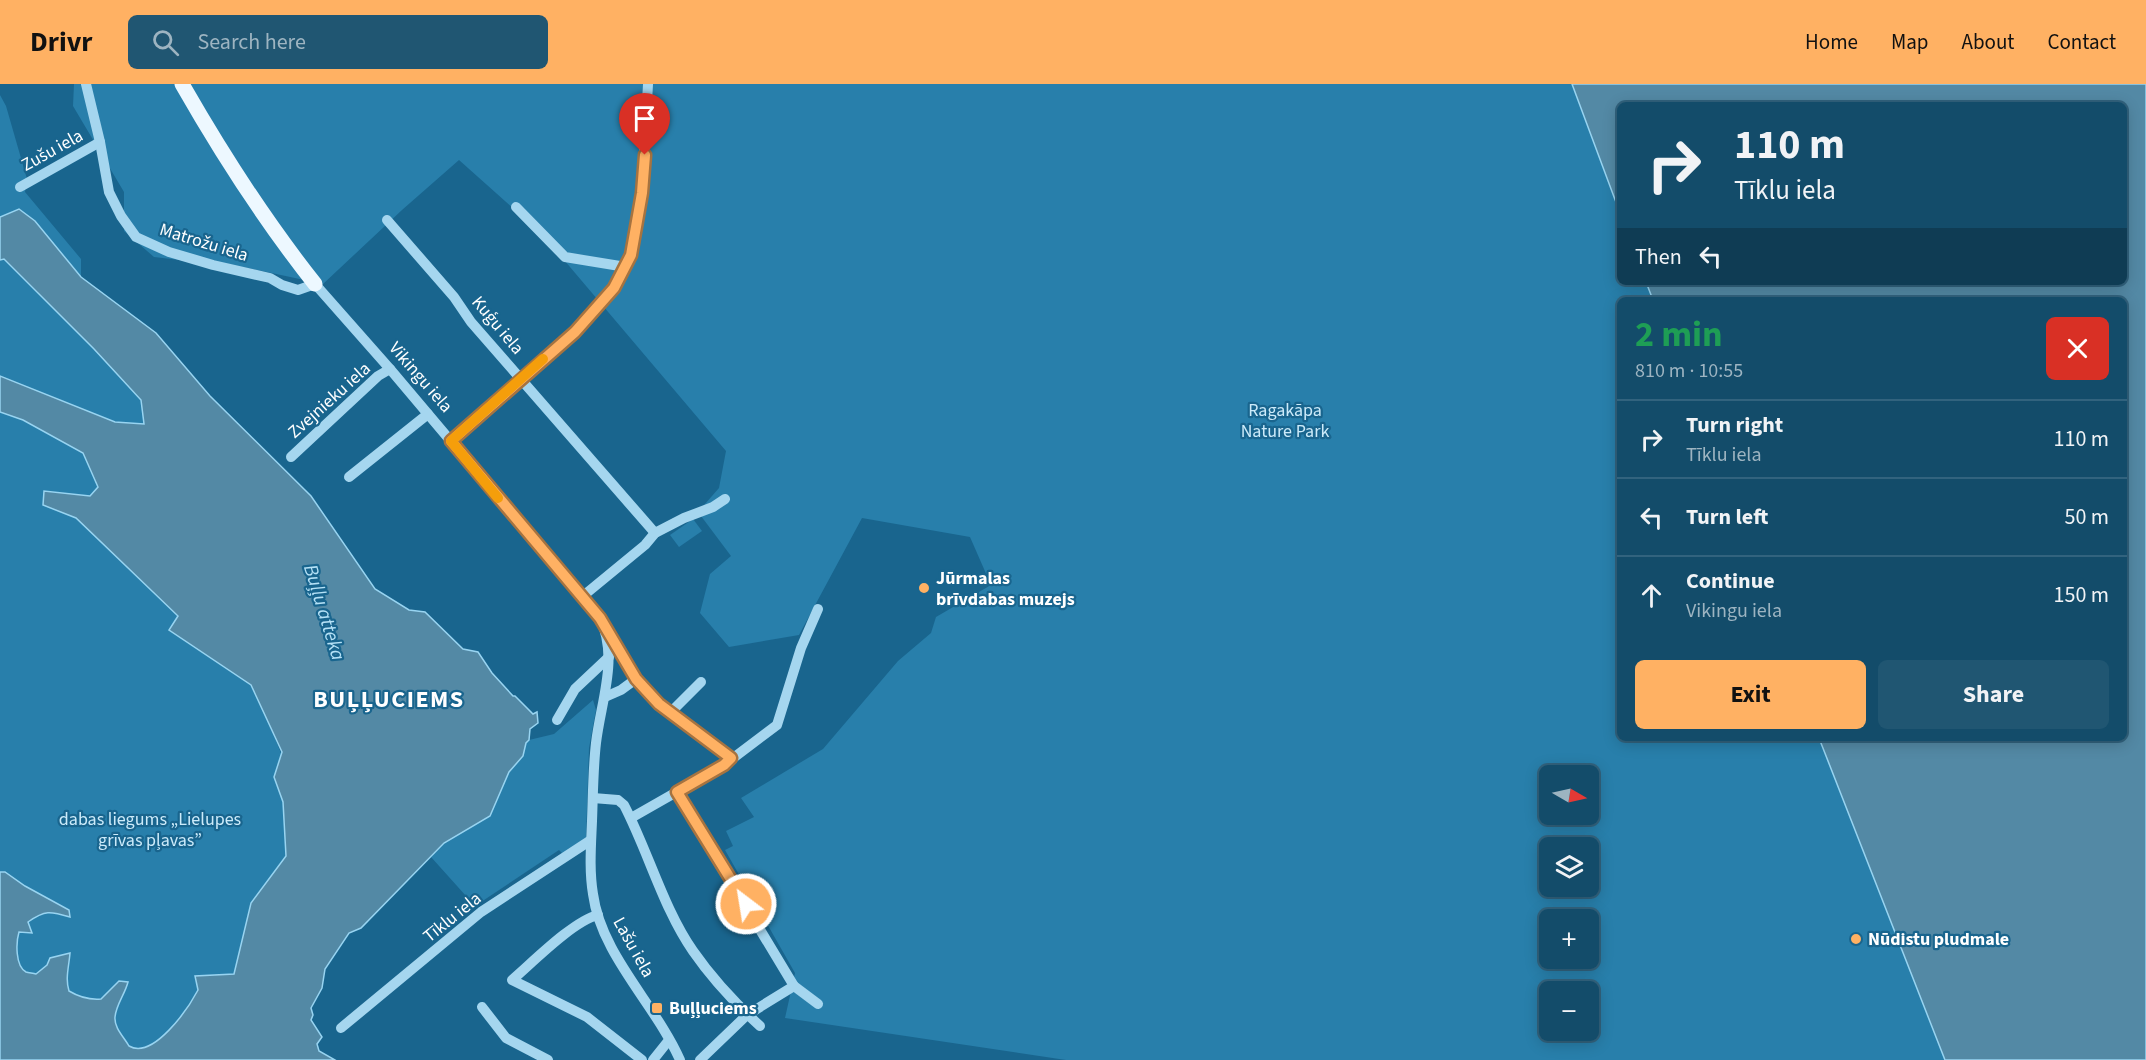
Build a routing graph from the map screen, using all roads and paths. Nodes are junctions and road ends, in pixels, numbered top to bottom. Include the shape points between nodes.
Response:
1 (86, 84) edge
2 (182, 84) edge
3 (648, 84) edge
4 (100, 142) junction
5 (20, 187) dead end
6 (516, 207) dead end
7 (387, 220) dead end
8 (626, 267) junction
9 (315, 284) junction
10 (390, 369) junction
11 (521, 378) junction
12 (428, 414) junction
13 (451, 441) junction
14 (291, 457) dead end
15 (349, 477) dead end
16 (725, 499) dead end
17 (655, 533) junction
18 (583, 596) junction
19 (818, 609) dead end
20 (605, 629) junction
21 (609, 657) junction
22 (636, 679) junction
23 (701, 682) dead end
24 (605, 697) junction
25 (671, 712) junction
26 (557, 720) dead end
27 (731, 758) junction
28 (677, 792) junction
29 (593, 798) junction
30 (631, 818) junction
31 (591, 840) junction
32 (598, 915) junction
33 (794, 986) junction
34 (820, 1000) dead end
35 (482, 1007) dead end
36 (747, 1015) junction
37 (760, 1026) dead end
38 (341, 1028) dead end
39 (669, 1040) junction
40 (548, 1060) edge
41 (642, 1060) edge
42 (653, 1060) edge
43 (680, 1060) edge
44 (700, 1060) edge

1 - 4 street, Matrožu iela
2 - 9 main road, Vikingu iela via 273,231
3 - 8 street via 642,193
4 - 5 street, Zušu iela
4 - 9 street, Matrožu iela via 109,192 136,237 169,252 270,278 298,290
6 - 8 street via 565,257
7 - 11 street, Kuģu iela
8 - 11 street via 594,312
9 - 10 street, Vikingu iela
10 - 12 street, Vikingu iela
10 - 14 street, Zvejnieku iela via 378,375
11 - 13 street
11 - 17 street, Kuģu iela
12 - 13 street, Vikingu iela
12 - 15 street
13 - 18 street, Vikingu iela
16 - 17 street
17 - 18 street
18 - 20 street, Vikingu iela
19 - 27 street via 801,648 777,725
20 - 21 street, Vikingu iela
20 - 22 street
21 - 24 street, Vikingu iela
21 - 26 street via 575,689
22 - 24 street
22 - 25 street
23 - 25 street
24 - 29 street, Vikingu iela via 596,743
25 - 27 street
27 - 28 street
28 - 30 street
28 - 33 street
29 - 30 street via 618,800
29 - 31 street, Vikingu iela
30 - 36 street via 693,951
31 - 32 street, Lašu iela
31 - 38 street, Tīklu iela via 482,912
32 - 39 street, Lašu iela via 609,941
32 - 41 street via 575,927 512,980 587,1017
33 - 34 street
33 - 36 street
35 - 40 street via 506,1038
36 - 37 street
36 - 44 street
39 - 42 street
39 - 43 street, Lašu iela

